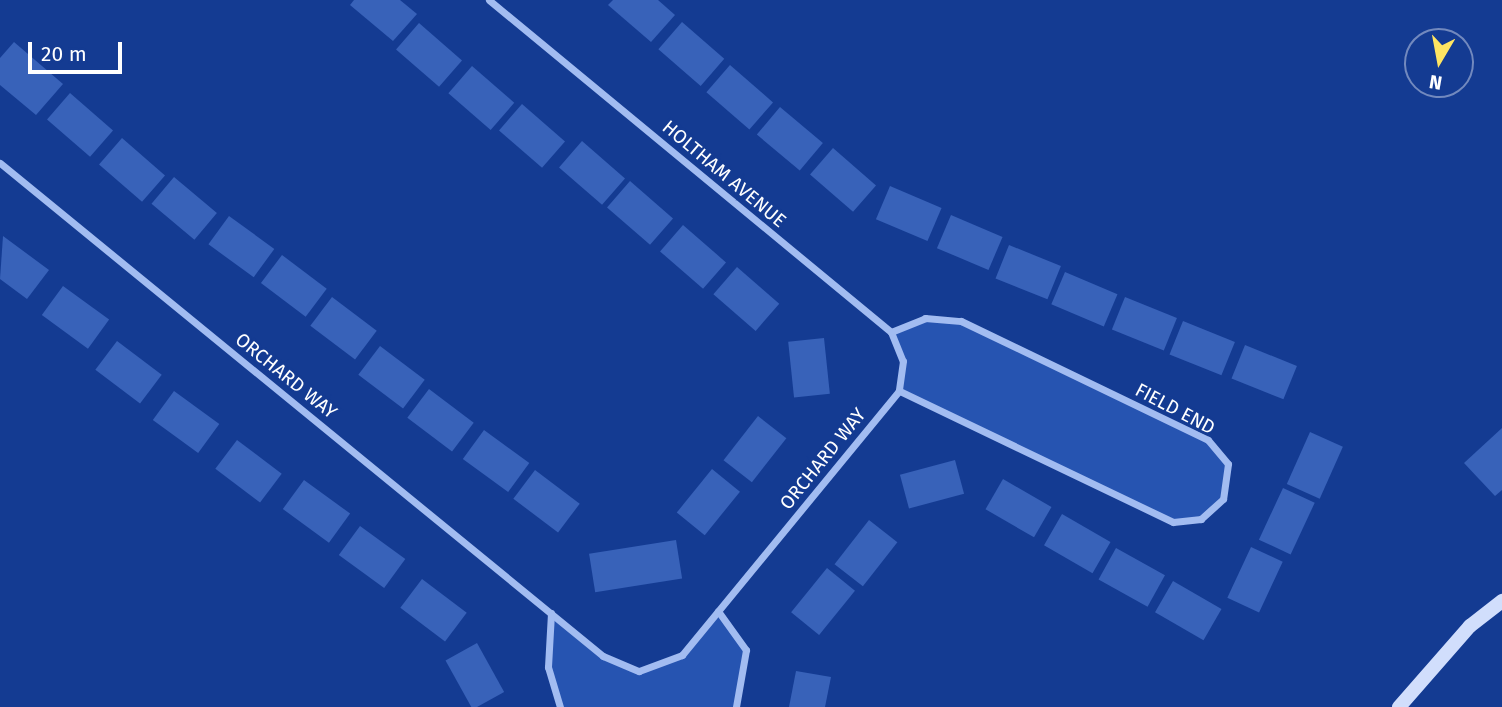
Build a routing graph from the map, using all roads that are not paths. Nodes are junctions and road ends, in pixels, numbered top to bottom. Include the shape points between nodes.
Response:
1 (489, 0) edge
2 (0, 163) edge
3 (891, 332) junction
4 (899, 391) junction
5 (1502, 601) edge
6 (718, 611) junction
7 (551, 613) junction
8 (560, 707) edge
9 (736, 707) edge
10 (1399, 707) edge

1 - 3 street, HOLTHAM AVENUE
2 - 7 street, ORCHARD WAY
3 - 4 street, HOLTHAM AVENUE via 904,361
3 - 4 street, FIELD END via 925,318 961,321 1208,440 1228,464 1223,499 1201,519 1173,522
4 - 6 street, ORCHARD WAY
5 - 10 main road via 1470,626
6 - 7 street, ORCHARD WAY via 682,655 639,671 603,656
6 - 9 street via 746,649
7 - 8 street via 548,667

